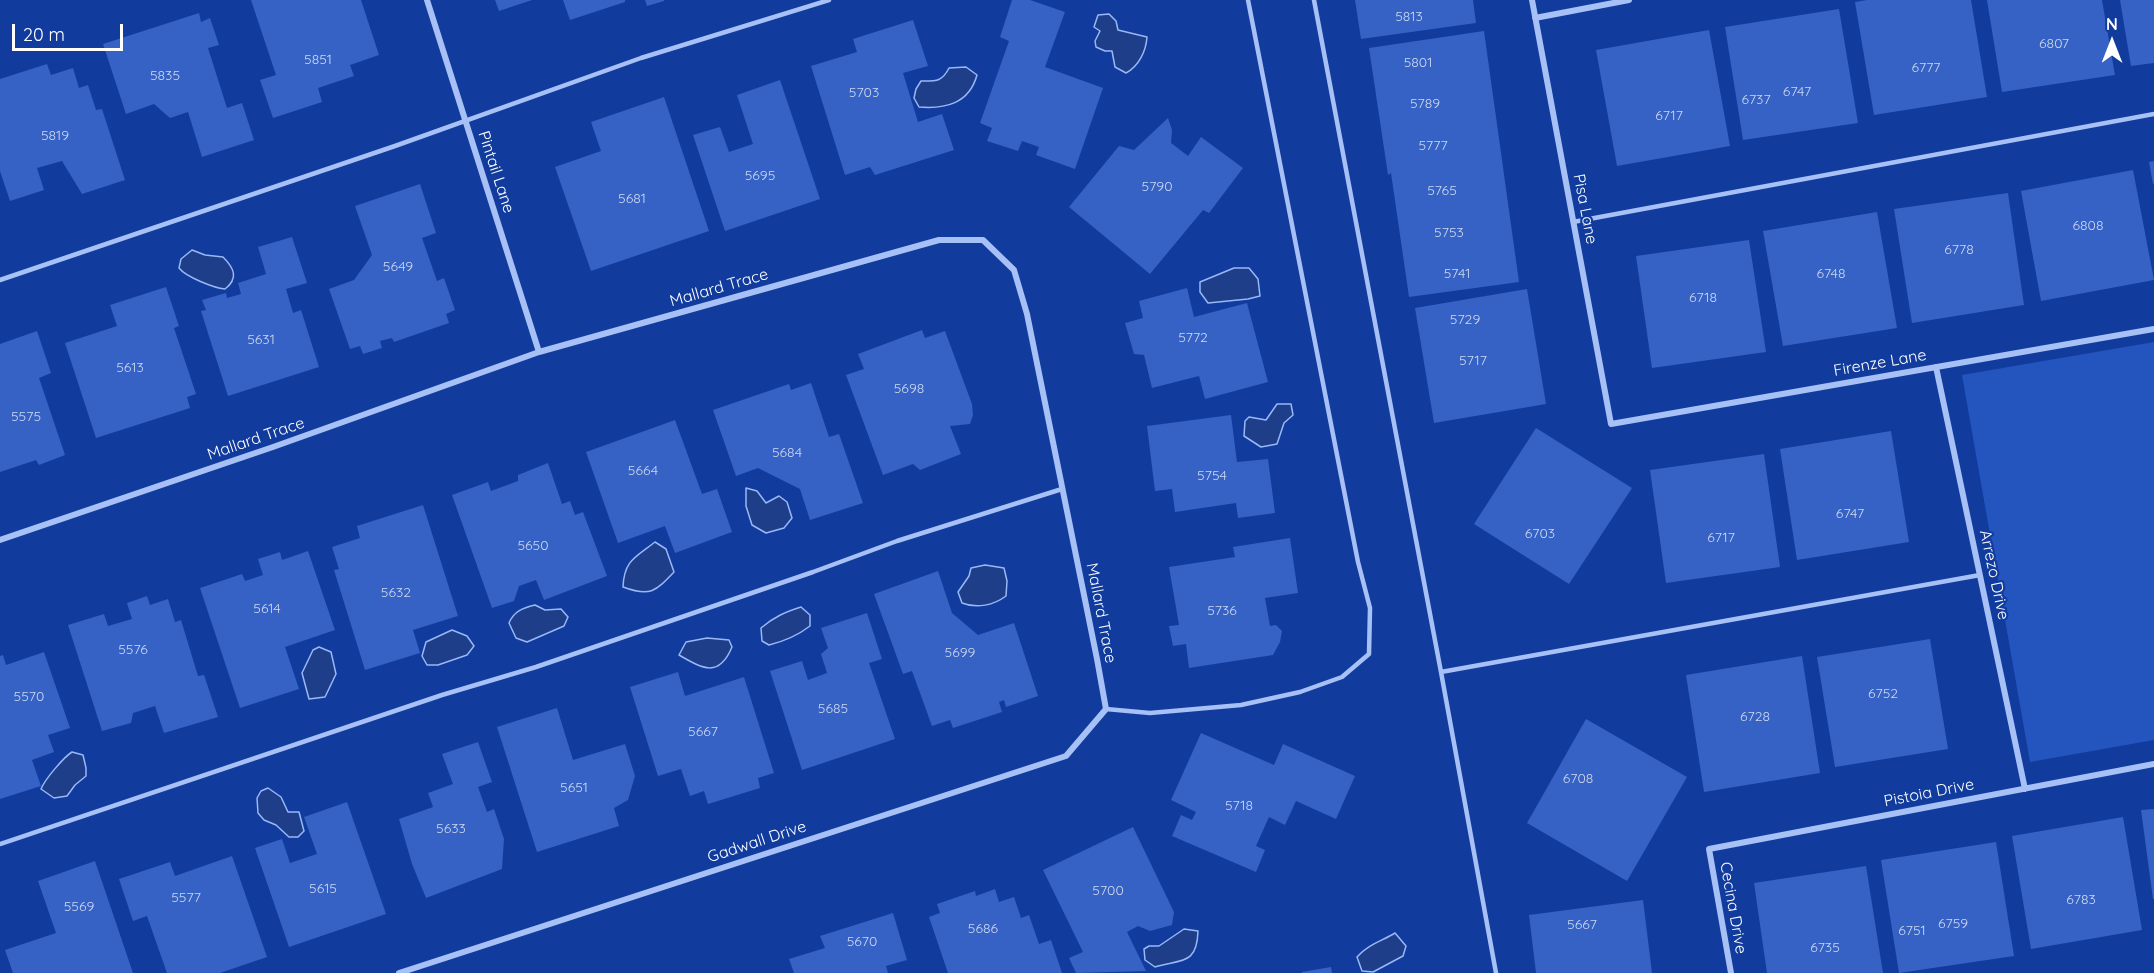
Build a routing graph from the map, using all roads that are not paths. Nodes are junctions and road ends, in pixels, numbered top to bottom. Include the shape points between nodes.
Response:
1 (428, 0) edge
2 (829, 0) edge
3 (1248, 0) edge
4 (1314, 0) edge
5 (1532, 0) edge
6 (1629, 0) edge
7 (1535, 18) junction
8 (2154, 114) edge
9 (466, 121) junction
10 (1574, 222) junction
11 (0, 280) edge
12 (2154, 329) edge
13 (539, 352) junction
14 (1936, 367) junction
15 (1611, 424) joint
16 (1062, 489) junction
17 (0, 540) edge
18 (1980, 575) junction
19 (1441, 672) junction
20 (1106, 709) junction
21 (2154, 764) edge
22 (2025, 789) junction
23 (0, 844) edge
24 (1709, 849) joint
25 (399, 973) edge
26 (1496, 973) edge
27 (1731, 973) edge

1 - 9 street, Pintail Lane
2 - 9 lane via 641,58
3 - 20 lane via 1370,608 1369,654 1342,677 1300,692 1240,705 1150,713
4 - 19 lane
5 - 7 street, Pisa Lane
6 - 7 street
7 - 10 street, Pisa Lane
8 - 10 lane
9 - 11 lane
9 - 13 street, Pintail Lane
10 - 15 street, Pisa Lane
12 - 14 street, Firenze Lane
13 - 16 street, Mallard Trace via 939,240 983,240 1014,270 1027,314
13 - 17 street, Mallard Trace
14 - 15 street, Firenze Lane
14 - 18 street, Arrezo Drive
16 - 20 street, Mallard Trace
16 - 23 lane
18 - 19 lane
18 - 22 street, Arrezo Drive
19 - 26 lane
20 - 25 street, Gadwall Drive via 1066,756
21 - 22 street, Pistoia Drive
22 - 24 street, Pistoia Drive
24 - 27 street, Cecina Drive

